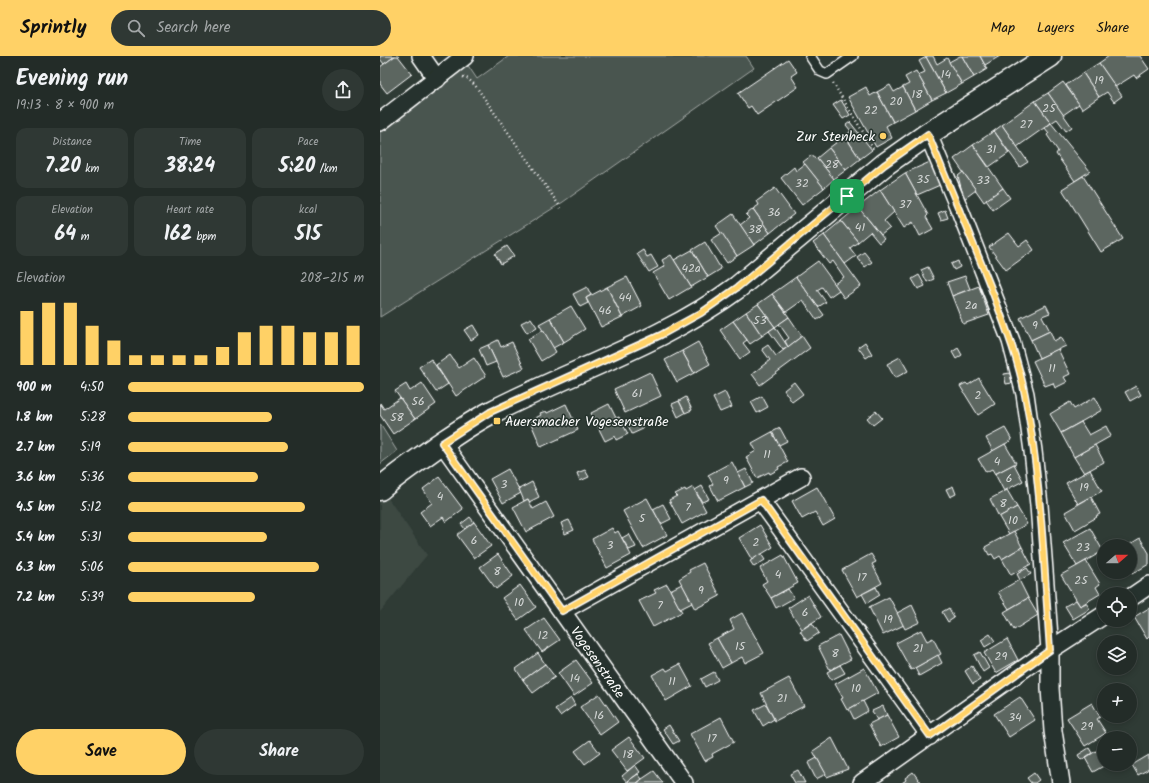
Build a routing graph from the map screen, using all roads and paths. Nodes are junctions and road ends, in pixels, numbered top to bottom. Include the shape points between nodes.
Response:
1 (421, 56) edge
2 (465, 56) edge
3 (810, 56) edge
4 (853, 56) edge
5 (1050, 56) edge
6 (437, 79) junction
7 (839, 92) dead end
8 (380, 122) edge
9 (928, 134) junction
10 (884, 165) junction
11 (561, 208) dead end
12 (442, 443) junction
13 (801, 478) dead end
14 (380, 488) edge
15 (761, 500) junction
16 (1149, 585) edge
17 (1137, 593) edge
18 (562, 611) junction
19 (1097, 620) edge
20 (1050, 650) junction
21 (930, 736) junction
22 (684, 783) edge
23 (862, 783) edge
24 (1060, 783) edge

1 - 6 street
2 - 6 street
3 - 4 lane via 820,71 827,74
5 - 9 street
6 - 8 street
6 - 11 path via 461,76 475,85
7 - 10 path
9 - 10 street
9 - 20 street via 1011,341 1025,394 1039,505
10 - 12 street via 738,287 701,313 661,335 490,412
12 - 14 street
12 - 18 street, Vogesenstraße
13 - 15 street
15 - 18 street
15 - 21 street
16 - 17 street
18 - 22 street, Vogesenstraße
19 - 20 street
20 - 21 street
20 - 24 street via 1053,731
21 - 23 street

